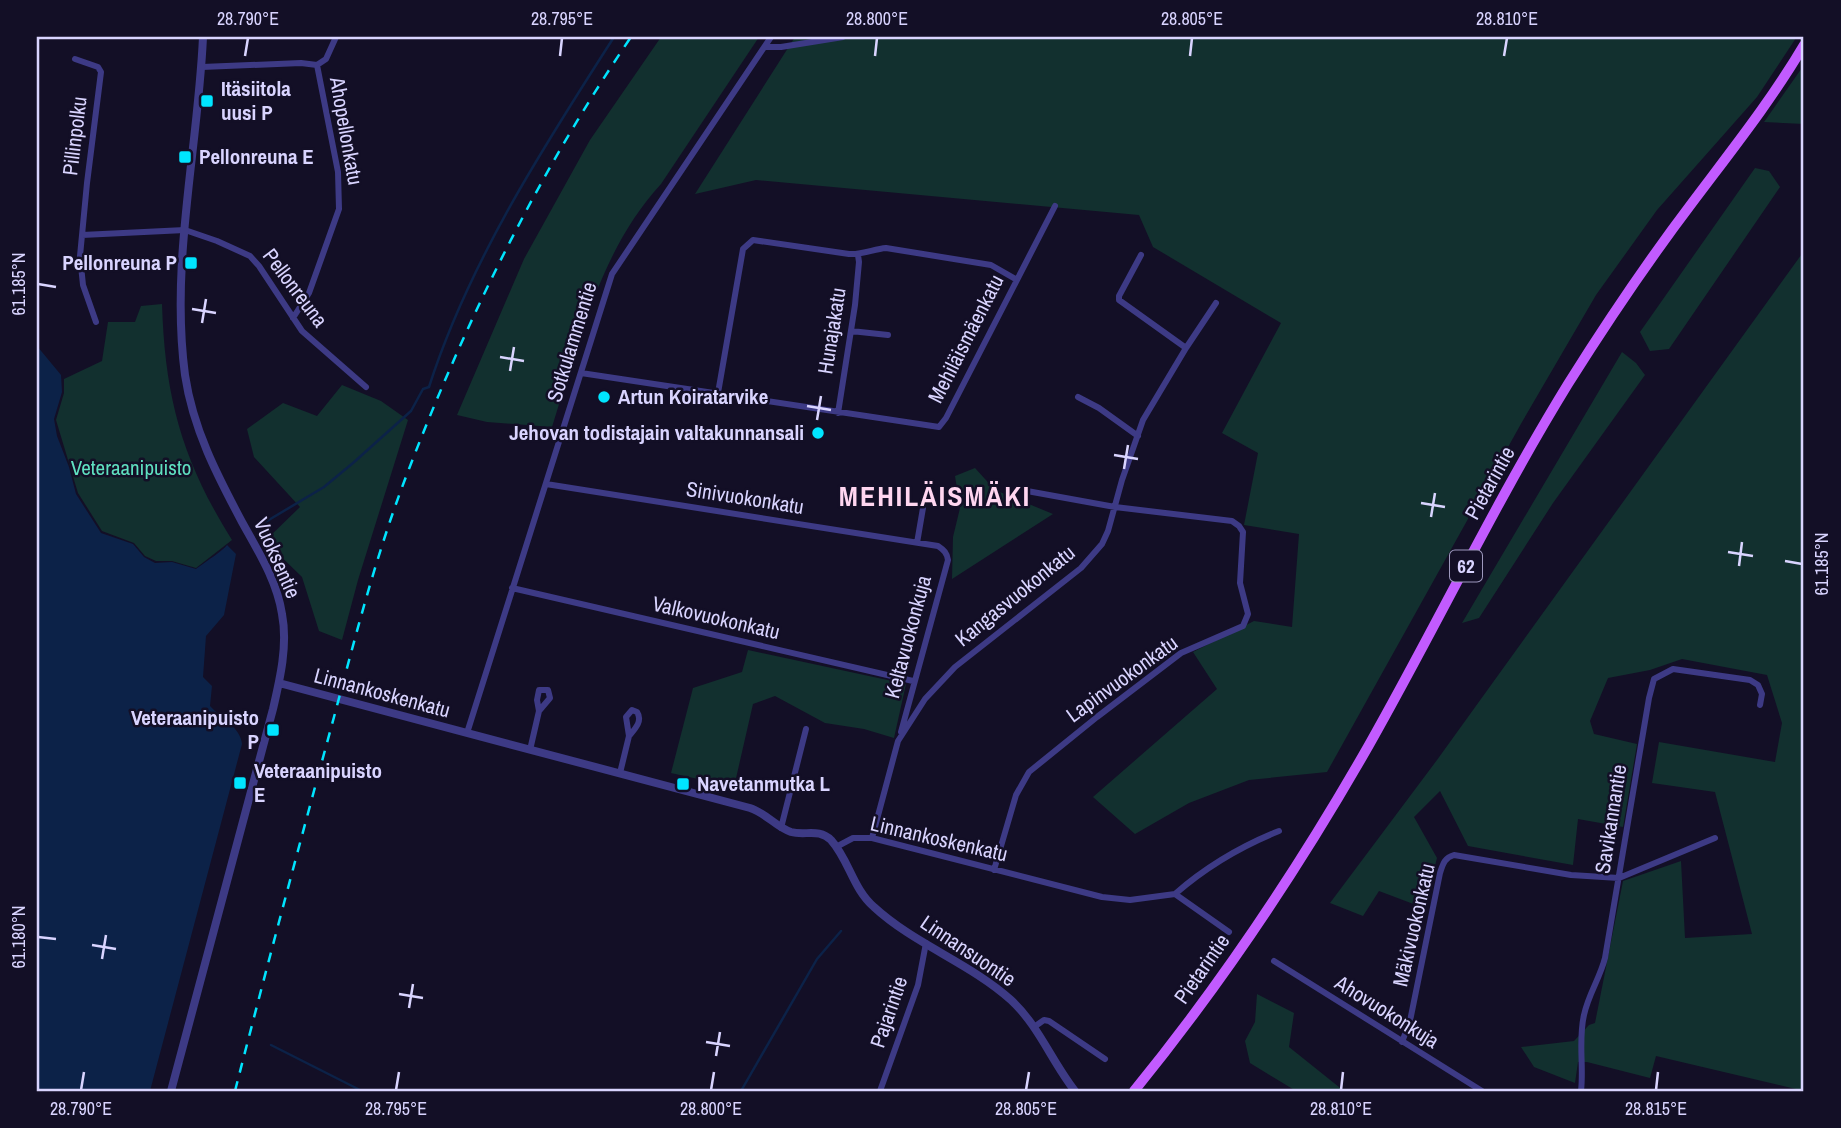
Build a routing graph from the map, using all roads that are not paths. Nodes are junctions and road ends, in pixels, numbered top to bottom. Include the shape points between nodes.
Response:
1 (203, 37) edge
2 (337, 37) edge
3 (771, 37) edge
4 (843, 37) edge
5 (1804, 45) edge
6 (765, 47) junction
7 (75, 59) dead end
8 (317, 65) junction
9 (202, 66) junction
10 (1055, 206) dead end
11 (185, 230) junction
12 (82, 235) junction
13 (858, 255) junction
14 (1141, 255) dead end
15 (1017, 280) junction
16 (1216, 303) dead end
17 (293, 318) junction
18 (96, 322) dead end
19 (851, 331) junction
20 (888, 335) dead end
21 (1186, 348) junction
22 (581, 373) junction
23 (366, 387) dead end
24 (718, 393) junction
25 (1079, 397) dead end
26 (838, 413) junction
27 (1138, 436) junction
28 (546, 484) junction
29 (1027, 491) dead end
30 (1115, 507) junction
31 (923, 509) dead end
32 (917, 543) junction
33 (938, 546) joint
34 (512, 588) junction
35 (913, 681) junction
36 (279, 684) junction
37 (1760, 705) dead end
38 (539, 712) dead end
39 (806, 729) dead end
40 (467, 733) junction
41 (629, 736) dead end
42 (898, 741) junction
43 (530, 750) junction
44 (620, 773) junction
45 (781, 828) junction
46 (1279, 831) dead end
47 (872, 838) junction
48 (1715, 838) dead end
49 (836, 847) junction
50 (994, 870) junction
51 (1619, 878) junction
52 (1175, 894) junction
53 (1228, 932) dead end
54 (926, 943) junction
55 (1274, 961) dead end
56 (1034, 1027) junction
57 (1402, 1042) junction
58 (1105, 1059) dead end
59 (171, 1091) edge
60 (880, 1091) edge
61 (1075, 1091) edge
62 (1134, 1091) edge
63 (1482, 1091) edge
64 (1581, 1091) edge

1 - 9 street, Vuoksentie
2 - 8 street
3 - 6 street, Sotkulammentie
4 - 6 street
5 - 62 main road, Pietarintie / 62 via 1575,373 1341,792 1227,968
6 - 22 street, Sotkulammentie via 612,274
7 - 12 street, Pillinpolku via 101,72
8 - 9 street
8 - 17 street, Ahopellonkatu via 338,172 339,209 309,293
9 - 11 street, Vuoksentie
10 - 15 street, Mehiläismäenkatu
11 - 12 street
11 - 17 street, Pellonreuna via 250,256
11 - 36 street, Vuoksentie via 181,345 192,414 275,587 284,629
12 - 18 street, Pillinpolku via 81,271
13 - 15 street via 886,248 991,265
13 - 19 street, Hunajakatu
13 - 24 street via 762,239 747,243
14 - 21 street via 1119,300
15 - 26 street, Mehiläismäenkatu via 939,427
16 - 21 street, Kangasvuokonkatu
17 - 23 street, Pellonreuna via 315,344
19 - 20 street
19 - 26 street, Hunajakatu
21 - 27 street, Kangasvuokonkatu
22 - 24 street, Mehiläismäenkatu
22 - 28 street, Sotkulammentie
24 - 26 street, Mehiläismäenkatu
25 - 27 street
27 - 30 street, Kangasvuokonkatu
28 - 32 street, Sinivuokonkatu
28 - 34 street, Sotkulammentie
29 - 30 street
30 - 42 street, Kangasvuokonkatu via 1102,544 1081,568 938,683
30 - 50 street, Lapinvuokonkatu via 1208,517 1239,526 1240,583 1247,621 1181,653 1029,772 1016,794
31 - 32 street
32 - 33 street, Sinivuokonkatu
33 - 35 street, Keltavuokonkuja via 947,560
34 - 35 street, Valkovuokonkatu
34 - 40 street, Sotkulammentie
35 - 42 street, Keltavuokonkuja
36 - 40 street, Linnankoskenkatu
36 - 59 street, Vuoksentie
37 - 51 street, Savikannantie via 1762,694 1750,680 1673,669 1654,679
38 - 43 street
39 - 45 street
40 - 43 street, Linnankoskenkatu
41 - 44 street
42 - 47 street, Kangasvuokonkatu
43 - 44 street, Linnankoskenkatu
44 - 45 street, Linnankoskenkatu via 760,811
45 - 49 street, Linnankoskenkatu via 822,834
46 - 52 street via 1220,858
47 - 49 street, Linnankoskenkatu via 853,838
47 - 50 street, Linnankoskenkatu
48 - 51 street
49 - 54 street, Linnansuontie via 864,897
50 - 52 street, Linnankoskenkatu via 1116,900
51 - 57 street, Mäkivuokonkatu via 1571,875 1454,855 1444,860
51 - 64 street, Savikannantie via 1600,975 1584,1014
52 - 53 street
54 - 56 street, Linnansuontie via 1000,991
54 - 60 street, Pajarintie via 918,985
55 - 57 street, Ahovuokonkuja
56 - 58 street via 1049,1021
56 - 61 street, Linnansuontie
57 - 63 street, Ahovuokonkuja

